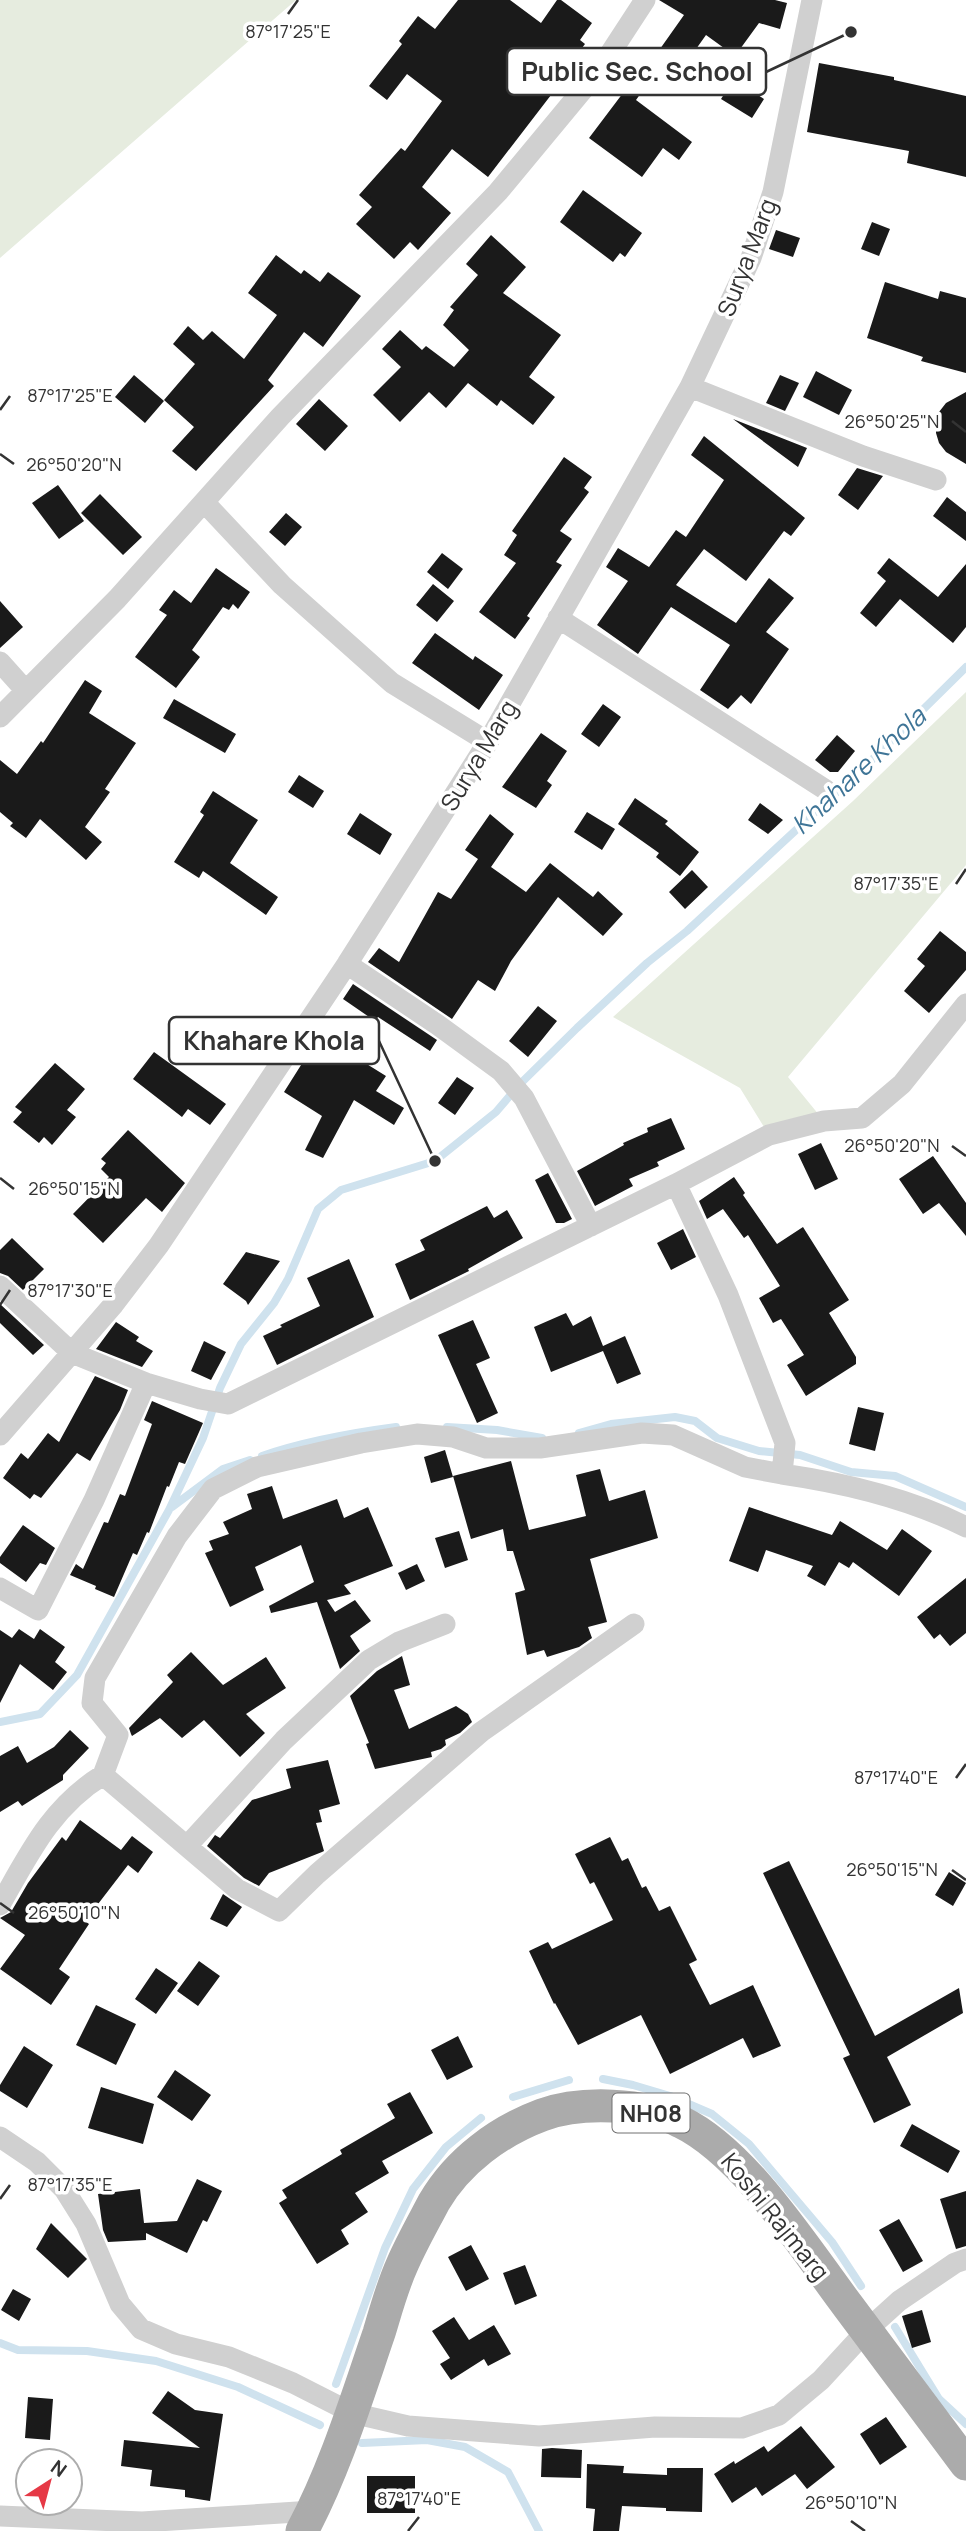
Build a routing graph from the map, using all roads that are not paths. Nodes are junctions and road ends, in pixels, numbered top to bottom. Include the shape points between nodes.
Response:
1 (645, 0) edge
2 (811, 0) edge
3 (690, 387) junction
4 (936, 480) dead end
5 (204, 502) junction
6 (558, 618) junction
7 (0, 662) edge
8 (26, 691) junction
9 (0, 718) edge
10 (488, 742) junction
11 (826, 790) dead end
12 (348, 964) junction
13 (966, 1004) edge
14 (676, 1184) junction
15 (591, 1226) junction
16 (0, 1286) edge
17 (72, 1353) junction
18 (146, 1383) junction
19 (0, 1435) edge
20 (783, 1460) junction
21 (966, 1527) edge
22 (0, 1588) edge
23 (444, 1624) dead end
24 (634, 1624) dead end
25 (103, 1774) junction
26 (187, 1846) junction
27 (0, 1905) edge
28 (0, 2137) edge
29 (966, 2259) edge
30 (867, 2330) junction
31 (352, 2413) junction
32 (966, 2463) edge
33 (0, 2516) edge
34 (307, 2521) edge

1 - 5 street via 600,69 498,192
2 - 3 street, Surya Marg via 772,192 751,258
3 - 4 street
3 - 6 street, Surya Marg
5 - 8 street
5 - 10 street via 282,585 392,683
6 - 10 street, Surya Marg
6 - 11 street
7 - 8 street
8 - 9 street
10 - 12 street, Surya Marg
12 - 15 street via 501,1071 524,1098
12 - 17 street, Surya Marg via 159,1245
13 - 14 street via 902,1084 862,1118 824,1121 769,1135
14 - 15 street
14 - 20 street via 728,1295
15 - 18 street via 228,1404
16 - 17 street
17 - 18 street
17 - 19 street, Surya Marg
18 - 22 street via 94,1500 37,1610
20 - 21 street
20 - 25 street via 745,1467 673,1435 642,1433 540,1448 486,1448 453,1437 417,1434 257,1466 213,1489 177,1536 96,1678 92,1703 118,1735
23 - 26 street via 369,1660 284,1740
24 - 26 street via 481,1732 279,1911 236,1888
25 - 26 street
25 - 27 street via 81,1788 43,1829
28 - 31 street via 37,2162 64,2189 86,2224 120,2304 141,2329 176,2344 229,2357
29 - 30 street via 899,2301
30 - 31 street via 779,2415 742,2428 655,2427 539,2436 408,2426
30 - 31 main road, Koshi Rajmarg / NH08 via 749,2177 720,2147 680,2121 632,2108 589,2105 553,2111 515,2125 462,2166 436,2199 401,2267
30 - 32 main road, Koshi Rajmarg / NH08
31 - 34 main road, Koshi Rajmarg / NH08
33 - 34 street via 142,2522

